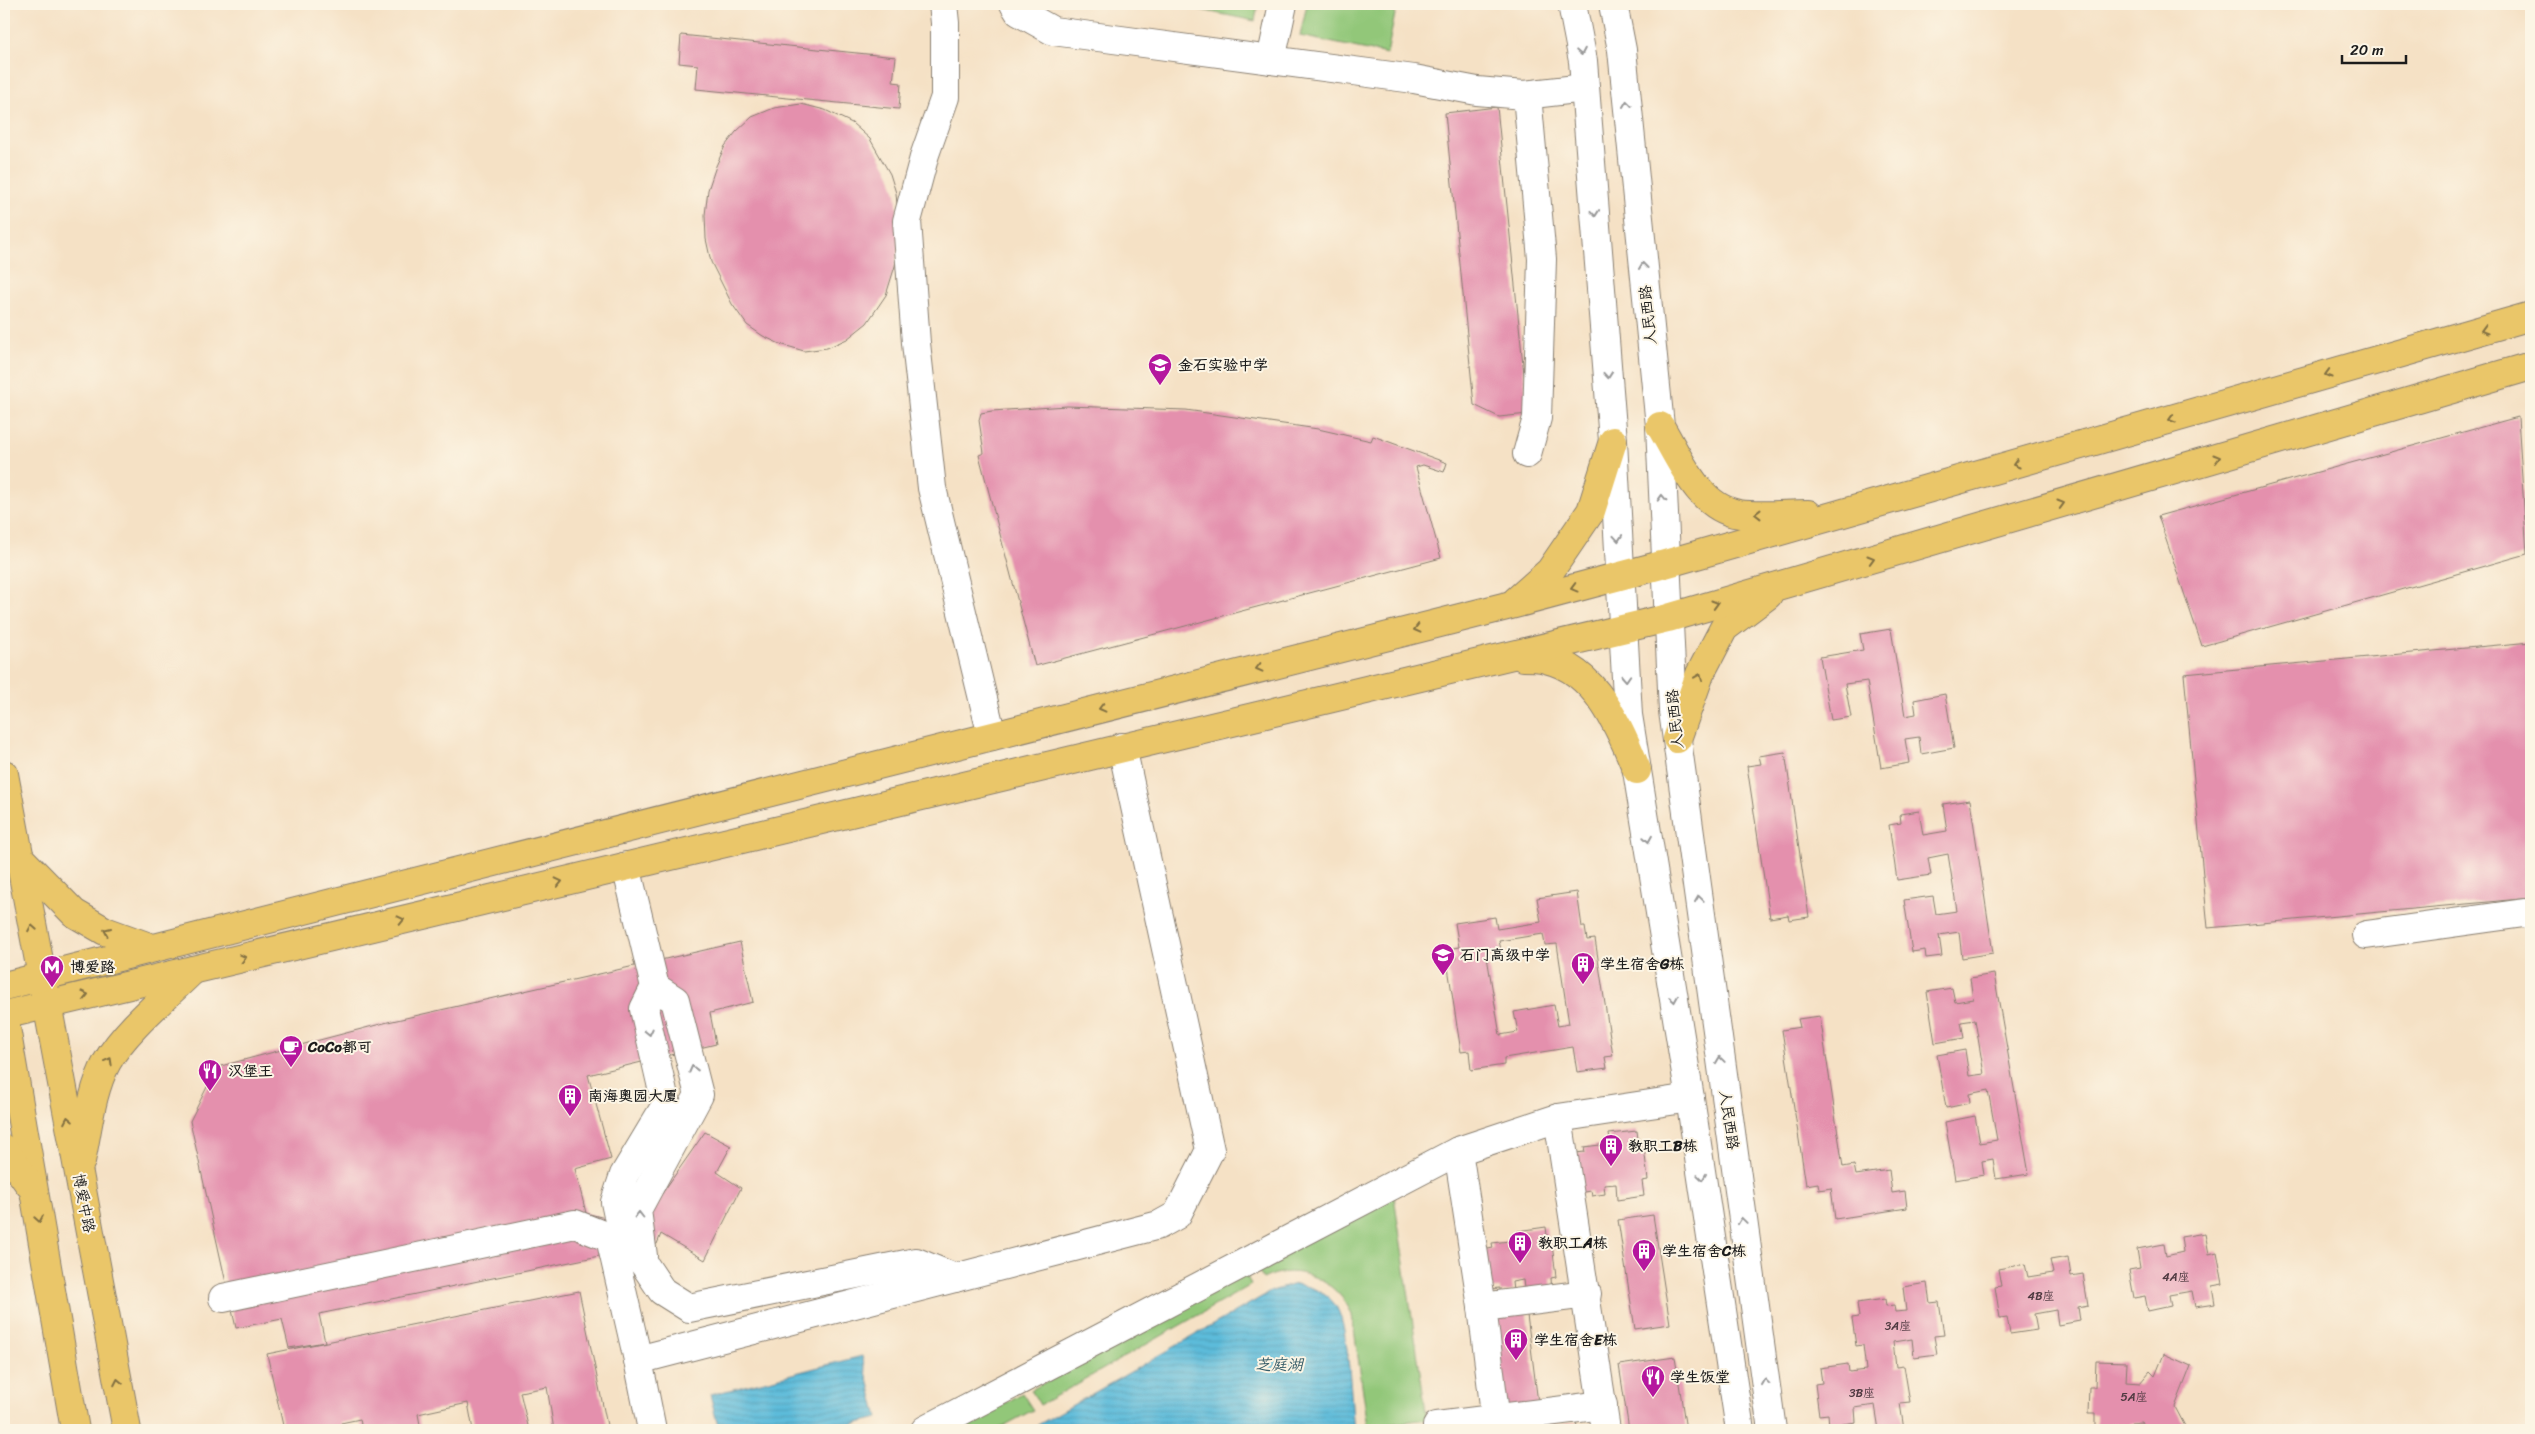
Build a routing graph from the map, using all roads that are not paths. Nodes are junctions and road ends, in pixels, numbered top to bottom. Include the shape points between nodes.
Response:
1 (943, 4) edge
2 (1014, 4) edge
3 (1283, 4) edge
4 (1572, 4) edge
5 (1613, 4) edge
6 (1271, 60) junction
7 (1585, 88) junction
8 (1527, 95) junction
9 (2531, 316) edge
10 (2531, 366) edge
11 (1660, 426) junction
12 (1613, 441) junction
13 (1527, 454) dead end
14 (1842, 513) junction
15 (1665, 564) junction
16 (1621, 575) junction
17 (1782, 585) junction
18 (1511, 605) junction
19 (1668, 618) junction
20 (1624, 629) junction
21 (1509, 656) junction
22 (992, 736) junction
23 (1677, 740) junction
24 (1122, 747) junction
25 (1637, 770) junction
26 (4, 774) edge
27 (20, 858) junction
28 (626, 866) junction
29 (2531, 915) edge
30 (2366, 935) dead end
31 (152, 948) junction
32 (194, 969) junction
33 (41, 976) junction
34 (4, 986) edge
35 (46, 1004) junction
36 (4, 1015) edge
37 (1690, 1098) junction
38 (1558, 1118) junction
39 (4, 1149) edge
40 (1458, 1150) junction
41 (79, 1175) junction
42 (34, 1190) junction
43 (955, 1278) junction
44 (1587, 1294) junction
45 (223, 1298) dead end
46 (1482, 1308) junction
47 (638, 1360) junction
48 (1605, 1417) edge
49 (1496, 1425) edge
50 (1438, 1426) dead end
51 (75, 1430) edge
52 (128, 1430) edge
53 (652, 1430) edge
54 (925, 1430) edge
55 (1740, 1430) edge
56 (1772, 1430) edge

1 - 22 street via 945,97 907,221 932,488
2 - 6 street via 1019,12 1053,31
3 - 6 street
4 -> 7 street
11 -> 5 street, 人民西路 via 1622,50
6 - 8 street via 1477,91
7 - 8 street
7 -> 12 street
8 - 13 street via 1542,259 1537,418
9 -> 14 main road
17 -> 10 main road
14 -> 11 main road via 1738,514 1718,507 1702,493
15 -> 11 street, 人民西路
12 -> 16 street
12 - 18 main road via 1591,511 1550,571
14 - 15 main road
15 - 16 main road
15 - 19 street, 人民西路
16 -> 18 main road
16 - 20 street
19 -> 17 main road
23 -> 17 main road via 1700,674 1724,628
18 -> 22 main road
19 - 20 main road
19 - 23 street, 人民西路
20 - 21 main road
20 -> 25 street via 1628,715
21 - 24 main road
21 - 25 main road via 1547,659 1586,682 1622,732
22 - 31 main road
56 -> 23 street, 人民西路
24 - 28 main road
24 - 43 street via 1210,1150 1177,1215 1160,1225
25 -> 37 street
26 - 27 main road
31 -> 27 main road via 104,931 74,913
33 -> 27 main road
32 -> 28 main road
28 - 43 street via 655,987 675,1000 699,1095 637,1210 644,1264 662,1291 689,1308 916,1262
29 - 30 street via 2524,913
31 - 33 main road
35 -> 32 main road
41 -> 32 main road via 94,1098 106,1063 120,1042
33 - 34 main road
33 - 35 main road, 博爱中路
35 - 36 main road
41 -> 35 main road, 博爱中路
36 - 42 main road
37 - 38 street
37 -> 55 street
38 - 40 street
38 - 44 street
39 - 42 main road
40 - 46 street
40 - 54 street
52 -> 41 main road, 博爱中路
42 -> 51 main road
43 - 47 street
44 - 46 street
44 - 48 street
45 - 47 street via 575,1224 610,1238
46 - 49 street
47 - 53 street
48 - 49 street
49 - 50 street

